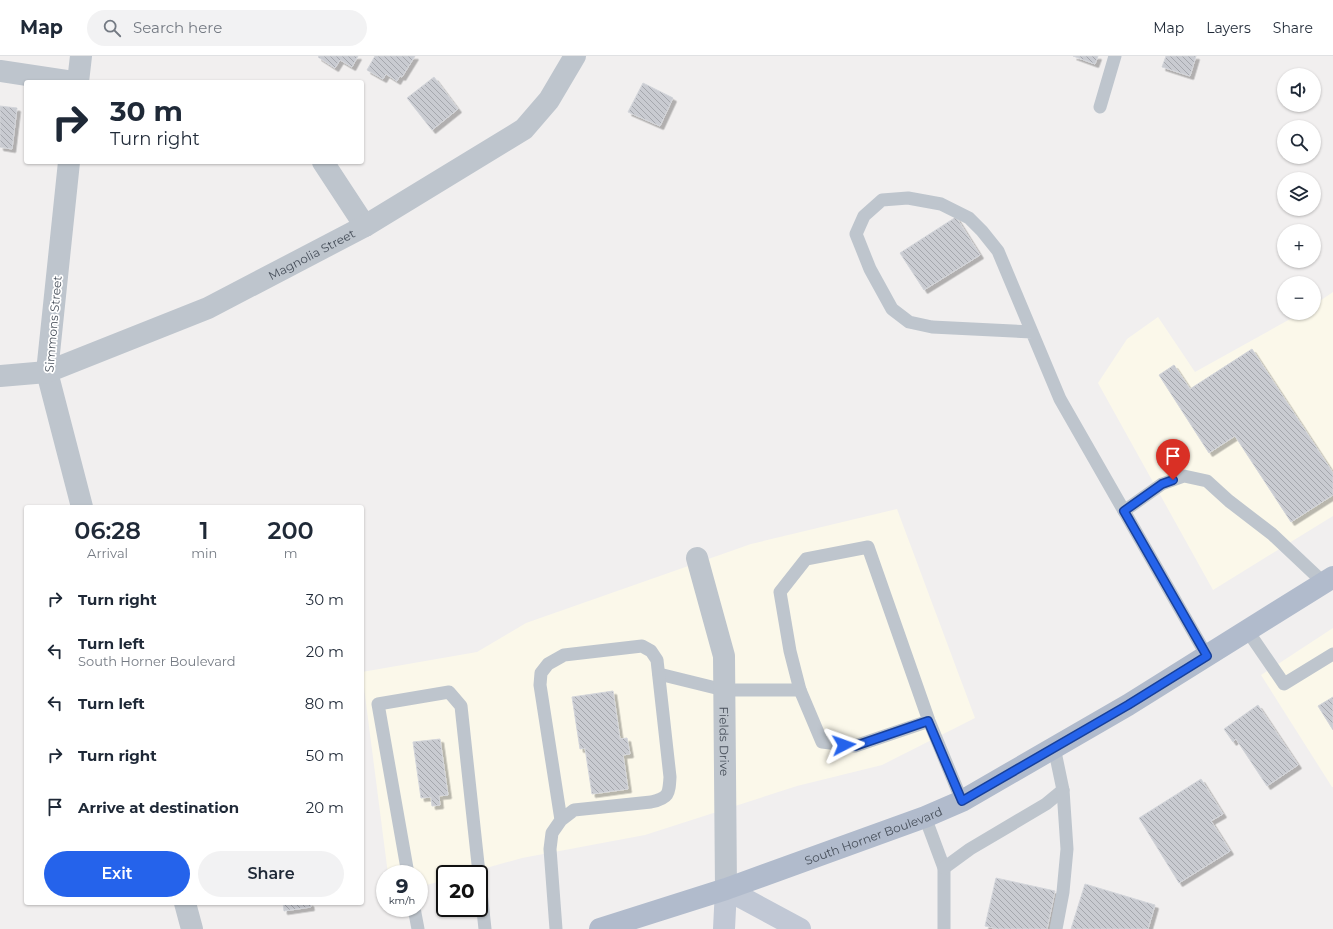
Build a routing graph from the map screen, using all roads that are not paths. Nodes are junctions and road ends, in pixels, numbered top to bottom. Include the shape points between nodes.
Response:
1 (81, 56) edge
2 (575, 56) edge
3 (1115, 56) edge
4 (0, 71) edge
5 (60, 80) edge
6 (78, 80) edge
7 (1100, 107) dead end
8 (69, 164) edge
9 (324, 164) edge
10 (365, 226) junction
11 (1032, 332) junction
12 (47, 372) junction
13 (0, 376) edge
14 (81, 505) edge
15 (1124, 511) junction
16 (697, 558) dead end
17 (1328, 580) edge
18 (1247, 630) junction
19 (1333, 654) edge
20 (1207, 656) junction
21 (659, 674) junction
22 (724, 690) junction
23 (800, 690) junction
24 (928, 721) junction
25 (1054, 747) junction
26 (1063, 790) junction
27 (962, 801) junction
28 (925, 817) junction
29 (561, 820) junction
30 (406, 865) edge
31 (944, 868) junction
32 (726, 889) junction
33 (186, 905) edge
34 (416, 917) edge
35 (192, 929) edge
36 (418, 929) edge
37 (486, 929) edge
38 (556, 929) edge
39 (600, 929) edge
40 (724, 929) edge
41 (800, 929) edge
42 (944, 929) edge
43 (1056, 929) edge

1 - 6 street
2 - 10 street, Magnolia Street via 550,100 524,129
3 - 7 lane
4 - 5 street
8 - 12 street, Simmons Street
9 - 10 street
10 - 12 street, Magnolia Street via 208,308
11 - 11 lane via 998,251 969,218 941,204 908,198 882,200 864,216 856,234 870,269 892,310 909,322 932,327
11 - 15 lane via 1060,399
12 - 13 street, Magnolia Street
12 - 14 street, Simmons Street
15 - 17 lane via 1162,484 1184,476 1206,481
15 - 20 lane
16 - 22 street, Fields Drive via 724,656
17 - 18 main road, South Horner Boulevard
18 - 19 lane via 1284,684
18 - 20 main road, South Horner Boulevard
20 - 25 main road, South Horner Boulevard
21 - 22 lane
21 - 29 lane via 670,777 669,792 663,799 651,802 574,810
21 - 29 lane via 657,660 651,651 642,646 564,655 548,664 541,673 540,685
22 - 23 lane
22 - 32 street, Fields Drive
23 - 24 lane via 822,742 855,746
23 - 24 lane via 780,592 806,559 868,547
24 - 27 lane
25 - 26 lane
25 - 27 main road, South Horner Boulevard
26 - 31 lane via 1046,804 970,848
26 - 43 lane via 1067,849
27 - 28 main road, South Horner Boulevard
28 - 31 lane
28 - 32 main road, South Horner Boulevard
29 - 38 lane via 552,833 550,849
30 - 37 lane via 378,704 449,692 461,706
31 - 42 lane
32 - 39 main road, South Horner Boulevard
32 - 40 street, Fields Drive
32 - 41 street
33 - 35 street
34 - 36 lane

